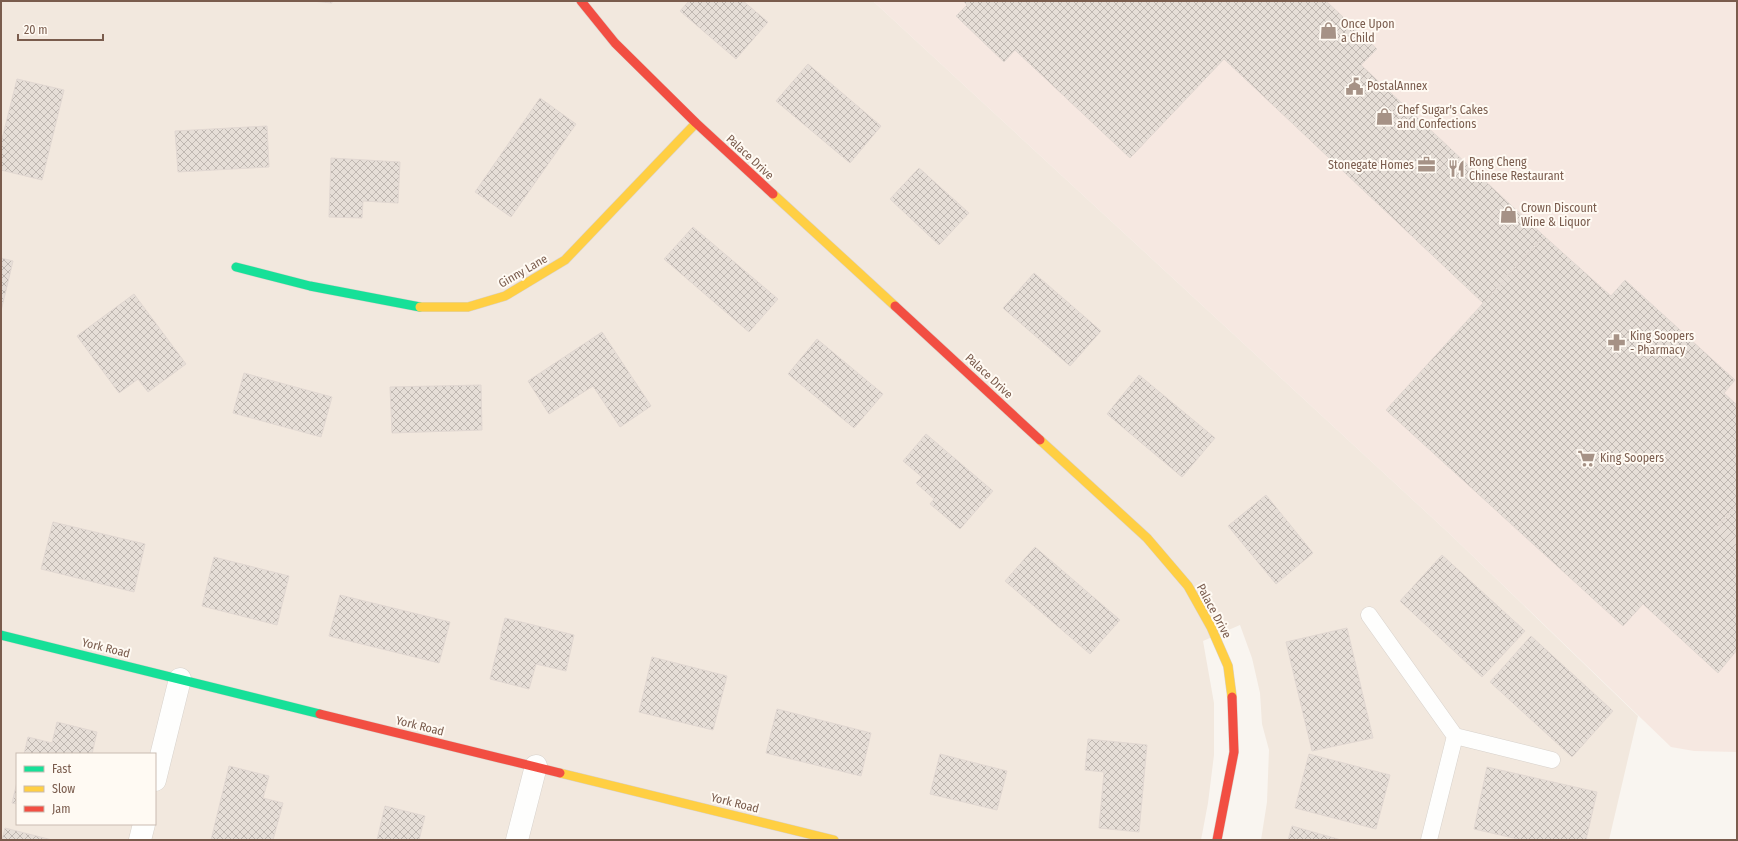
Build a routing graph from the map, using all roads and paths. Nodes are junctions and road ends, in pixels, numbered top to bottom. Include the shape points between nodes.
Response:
1 (581, 1) edge
2 (696, 123) junction
3 (236, 267) dead end
4 (1369, 615) dead end
5 (1, 635) edge
6 (180, 679) junction
7 (1455, 736) junction
8 (1552, 760) dead end
9 (536, 766) junction
10 (156, 776) edge
11 (144, 825) edge
12 (140, 840) edge
13 (517, 840) edge
14 (834, 840) edge
15 (1217, 840) edge
16 (1429, 840) edge

1 - 2 street, Palace Drive via 615,43
2 - 3 street, Ginny Lane via 566,260 505,296 468,306 426,308 310,286
2 - 15 street, Palace Drive via 1147,538 1188,586 1211,627 1228,666 1233,707 1234,752
4 - 7 lane
5 - 6 street, York Road
6 - 9 street, York Road
6 - 10 street
7 - 8 lane
7 - 16 lane
9 - 13 street
9 - 14 street, York Road
11 - 12 street

